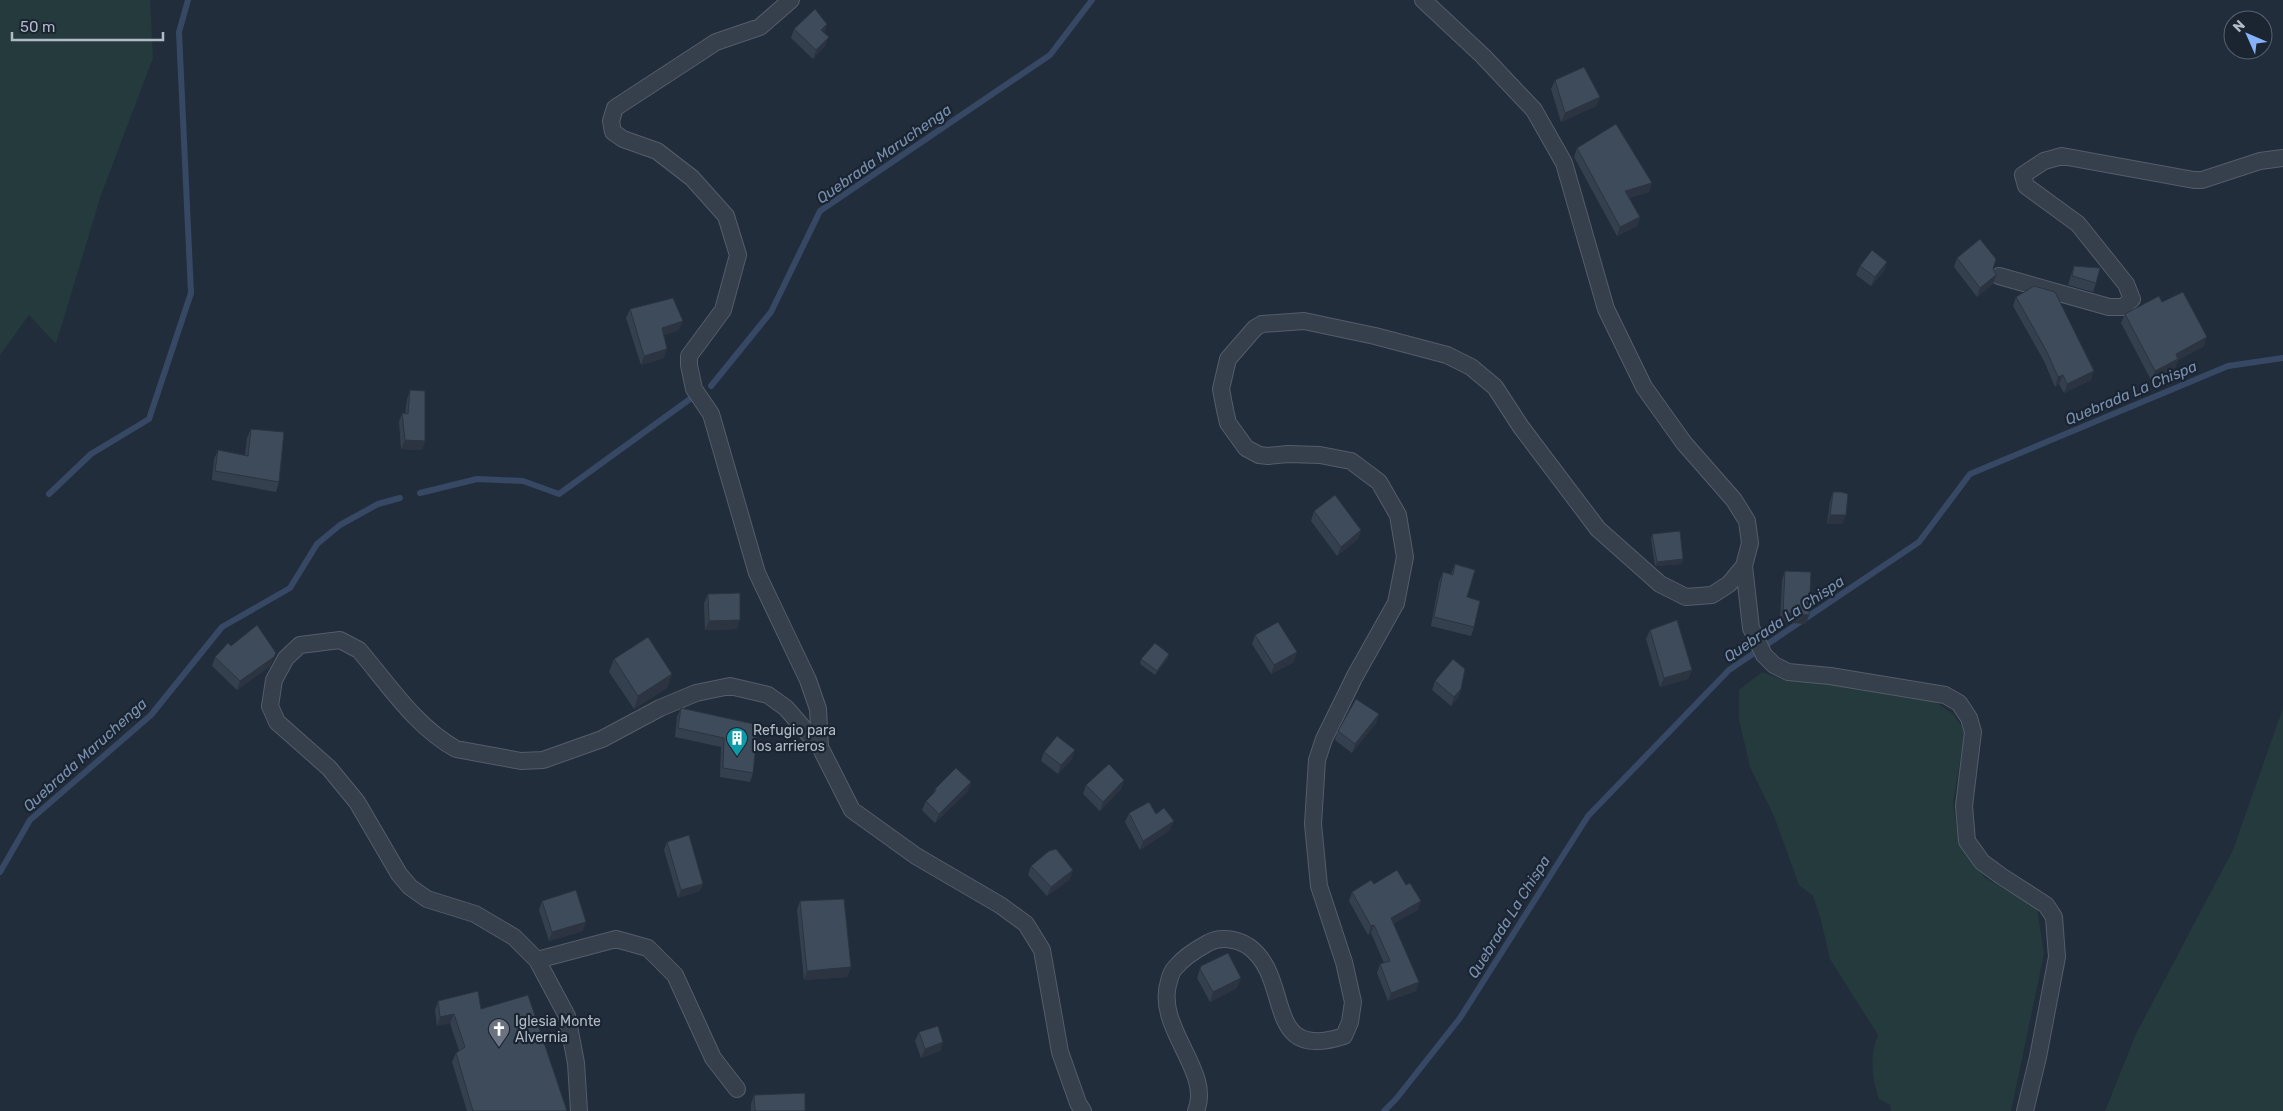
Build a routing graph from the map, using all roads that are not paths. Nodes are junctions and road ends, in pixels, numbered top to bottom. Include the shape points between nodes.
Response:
1 (790, 0) edge
2 (1423, 0) edge
3 (2283, 158) edge
4 (1999, 276) dead end
5 (1744, 566) junction
6 (820, 746) junction
7 (537, 960) junction
8 (737, 1089) dead end
9 (579, 1111) edge
10 (1084, 1111) edge
11 (1196, 1111) edge
12 (2024, 1111) edge

1 - 6 street via 760,27 716,42 615,108 611,121 613,132 657,151 692,178 726,216 738,255 723,310 689,356 689,365 694,389 711,414 757,573 808,680 818,709
2 - 5 street via 1534,110 1564,164 1606,309 1644,387 1684,443 1748,521 1750,543
3 - 4 street via 2260,161 2202,180 2062,156 2044,161 2024,175 2026,186 2078,224 2126,284 2132,299 2122,307 2109,307
5 - 11 street via 1729,584 1712,595 1686,597 1660,584 1598,528 1495,387 1471,367 1447,355 1304,321 1262,324 1255,328 1228,359 1221,389 1228,423 1235,434 1246,448 1259,455 1320,455 1351,461 1379,482 1398,515 1405,557 1396,603 1355,676 1317,760 1313,824 1319,886 1344,962 1353,1002 1350,1022 1344,1036 1327,1042 1296,1036 1282,1014 1266,965 1256,952 1237,940 1206,944 1174,968 1166,996 1172,1025 1198,1083 1199,1105
5 - 12 street via 1751,628 1764,654 1774,665 1788,672 1945,695 1959,703 1969,718 1974,732 1964,806 1967,841 1982,862 2046,905 2054,917 2057,957
6 - 7 street via 786,708 768,694 730,686 696,693 660,708 602,740 544,760 521,762 456,749 410,714 359,650 350,644 340,640 300,645 286,658 274,680 270,706 276,722 335,775 357,802 410,887 427,899 475,914 514,937
6 - 10 street via 852,810 916,856 1026,924 1042,950 1060,1052
7 - 8 street via 616,939 648,948 675,975 713,1058
7 - 9 street via 567,1016 576,1063

